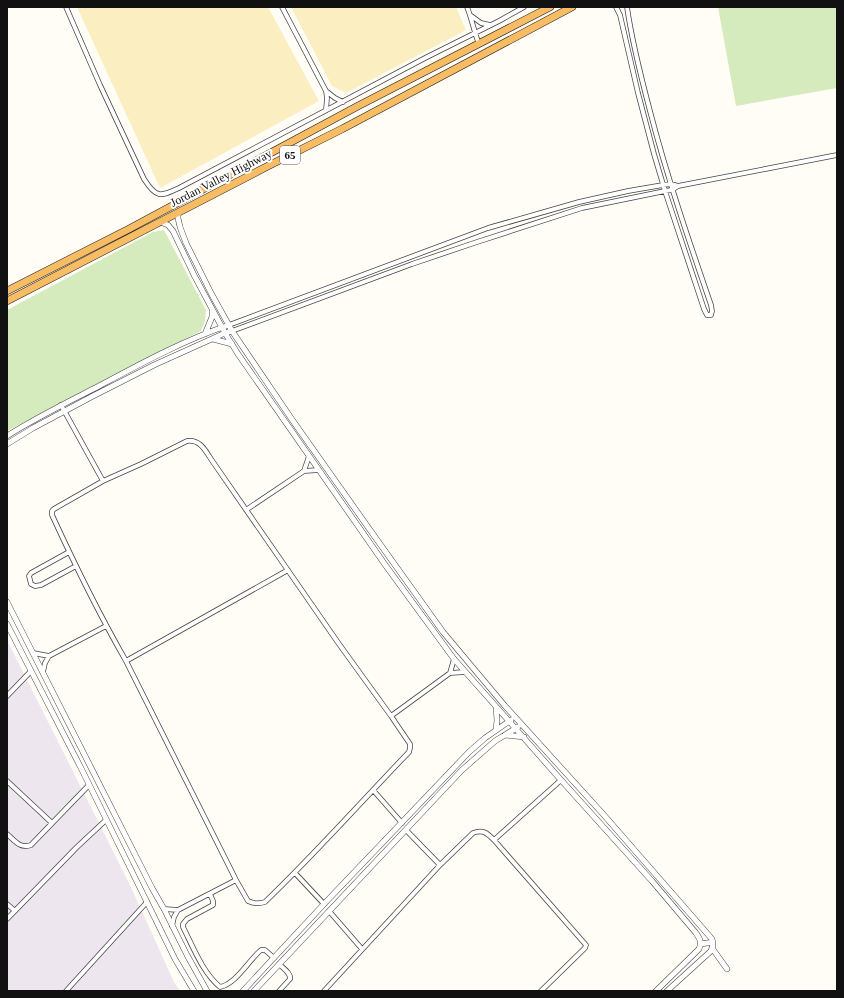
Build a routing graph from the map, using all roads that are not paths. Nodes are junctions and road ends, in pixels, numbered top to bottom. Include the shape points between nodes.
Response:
1 (66, 7) edge
2 (282, 7) edge
3 (466, 7) edge
4 (524, 7) edge
5 (550, 7) edge
6 (572, 7) edge
7 (616, 7) edge
8 (627, 7) edge
9 (470, 15) junction
10 (490, 25) junction
11 (474, 33) junction
12 (479, 44) junction
13 (406, 68) junction
14 (412, 79) junction
15 (326, 91) junction
16 (342, 102) junction
17 (326, 110) junction
18 (837, 154) edge
19 (671, 184) junction
20 (663, 185) junction
21 (678, 186) junction
22 (672, 190) junction
23 (665, 191) junction
24 (178, 212) junction
25 (160, 222) junction
26 (131, 232) junction
27 (7, 291) edge
28 (7, 301) edge
29 (212, 310) junction
30 (229, 325) junction
31 (222, 327) junction
32 (232, 331) junction
33 (225, 333) junction
34 (205, 334) junction
35 (213, 339) junction
36 (232, 344) junction
37 (61, 405) junction
38 (65, 412) junction
39 (7, 436) edge
40 (7, 444) edge
41 (309, 456) junction
42 (319, 470) junction
43 (304, 471) junction
44 (103, 480) junction
45 (246, 510) junction
46 (69, 552) junction
47 (76, 566) junction
48 (288, 570) junction
49 (7, 602) edge
50 (7, 624) edge
51 (106, 626) junction
52 (33, 653) junction
53 (49, 656) junction
54 (454, 659) junction
55 (126, 661) junction
56 (31, 671) junction
57 (43, 672) junction
58 (465, 672) junction
59 (450, 673) junction
60 (7, 696) edge
61 (495, 706) junction
62 (391, 716) junction
63 (515, 717) junction
64 (509, 721) junction
65 (522, 724) junction
66 (515, 728) junction
67 (496, 730) junction
68 (74, 735) junction
69 (504, 736) junction
70 (524, 738) junction
71 (67, 742) junction
72 (561, 780) junction
73 (7, 781) edge
74 (89, 785) junction
75 (372, 790) junction
76 (106, 820) junction
77 (52, 823) junction
78 (402, 823) junction
79 (406, 830) junction
80 (7, 834) edge
81 (494, 840) junction
82 (440, 865) junction
83 (295, 873) junction
84 (236, 880) junction
85 (210, 894) junction
86 (147, 902) junction
87 (7, 904) edge
88 (324, 904) junction
89 (164, 909) junction
90 (14, 910) junction
91 (178, 910) junction
92 (329, 911) junction
93 (7, 919) edge
94 (172, 926) junction
95 (701, 944) junction
96 (713, 945) junction
97 (362, 949) junction
98 (274, 958) junction
99 (280, 964) junction
100 (727, 969) dead end
101 (66, 991) edge
102 (194, 991) edge
103 (207, 991) edge
104 (243, 991) edge
105 (254, 991) edge
106 (278, 991) edge
107 (324, 991) edge
108 (541, 991) edge
109 (656, 991) edge
110 (667, 991) edge

1 - 17 street via 137,166 150,189 156,194 164,194 179,188
2 - 15 street
3 - 9 street
4 - 10 street
5 - 12 highway, Jordan Valley Highway / 65
6 - 24 highway, Jordan Valley Highway / 65 via 342,129
7 - 20 street
8 - 19 street via 644,87
9 - 10 street via 481,24
9 - 11 street
10 - 11 street
11 - 12 street
11 - 13 street
12 - 14 highway, Jordan Valley Highway / 65
13 - 14 street
13 - 16 street
14 - 26 highway, Jordan Valley Highway / 65 via 358,106
15 - 16 street
15 - 17 street
16 - 17 street
18 - 21 street
19 - 20 street
19 - 21 street
19 - 22 street
20 - 23 street
20 - 30 street via 579,202 488,228
21 - 22 street
22 - 23 street
22 - 23 street via 711,305 711,314 707,315 704,309
23 - 32 street via 582,208 474,242
24 - 25 highway, Jordan Valley Highway / 65
24 - 30 street via 178,222 184,238
25 - 26 highway, Jordan Valley Highway / 65
25 - 29 street via 168,225 173,231
26 - 27 highway, Jordan Valley Highway / 65
26 - 28 highway, Jordan Valley Highway / 65
29 - 31 street
29 - 34 street via 212,318
30 - 31 street
30 - 32 street
31 - 33 street
31 - 34 street
32 - 33 street
32 - 63 street via 430,614
33 - 35 street
33 - 36 street
34 - 37 street
35 - 36 street
35 - 38 street via 154,365
36 - 41 street
37 - 38 street
37 - 39 street
38 - 40 street
38 - 44 street
41 - 42 street
41 - 43 street
42 - 43 street
42 - 54 street
43 - 45 street
44 - 45 street via 187,441 196,441
44 - 46 street via 52,511
45 - 48 street
46 - 47 street
46 - 47 street via 31,573 31,584 41,585
47 - 51 street
48 - 55 street
48 - 62 street
49 - 52 street
50 - 56 street
51 - 53 street
51 - 55 street
52 - 53 street
52 - 57 street
53 - 57 street
54 - 58 street
54 - 59 street
55 - 84 street
56 - 60 street
56 - 71 street
57 - 68 street
58 - 59 street
58 - 61 street
59 - 62 street
61 - 64 street
61 - 67 street
62 - 75 street via 409,741 409,752
63 - 64 street
63 - 65 street
64 - 66 street
64 - 67 street
65 - 66 street
65 - 96 street via 706,931
66 - 69 street
66 - 70 street
67 - 78 street via 469,752
68 - 71 street
68 - 89 street
69 - 70 street
69 - 79 street via 494,741 462,770
70 - 72 street
71 - 74 street
72 - 81 street
72 - 95 street via 652,881 691,927
73 - 77 street
74 - 76 street
74 - 77 street
75 - 78 street
75 - 83 street
76 - 86 street
76 - 90 street
77 - 80 street via 28,846 20,846
78 - 88 street
79 - 82 street
79 - 92 street
81 - 82 street via 483,831 473,833
81 - 108 street via 586,945
82 - 97 street
83 - 84 street via 265,902 257,904 248,901
83 - 88 street
84 - 85 street
85 - 91 street
85 - 98 street via 214,905 187,919 183,927 215,983 220,987 225,986 261,950 265,950
86 - 101 street
86 - 102 street via 175,960
87 - 90 street
88 - 98 street
89 - 91 street
89 - 94 street
90 - 93 street
91 - 94 street
92 - 97 street
92 - 99 street
94 - 103 street
95 - 96 street
95 - 109 street via 697,952
96 - 100 street
96 - 110 street via 711,951
97 - 107 street
98 - 104 street
99 - 105 street
99 - 106 street via 290,979

